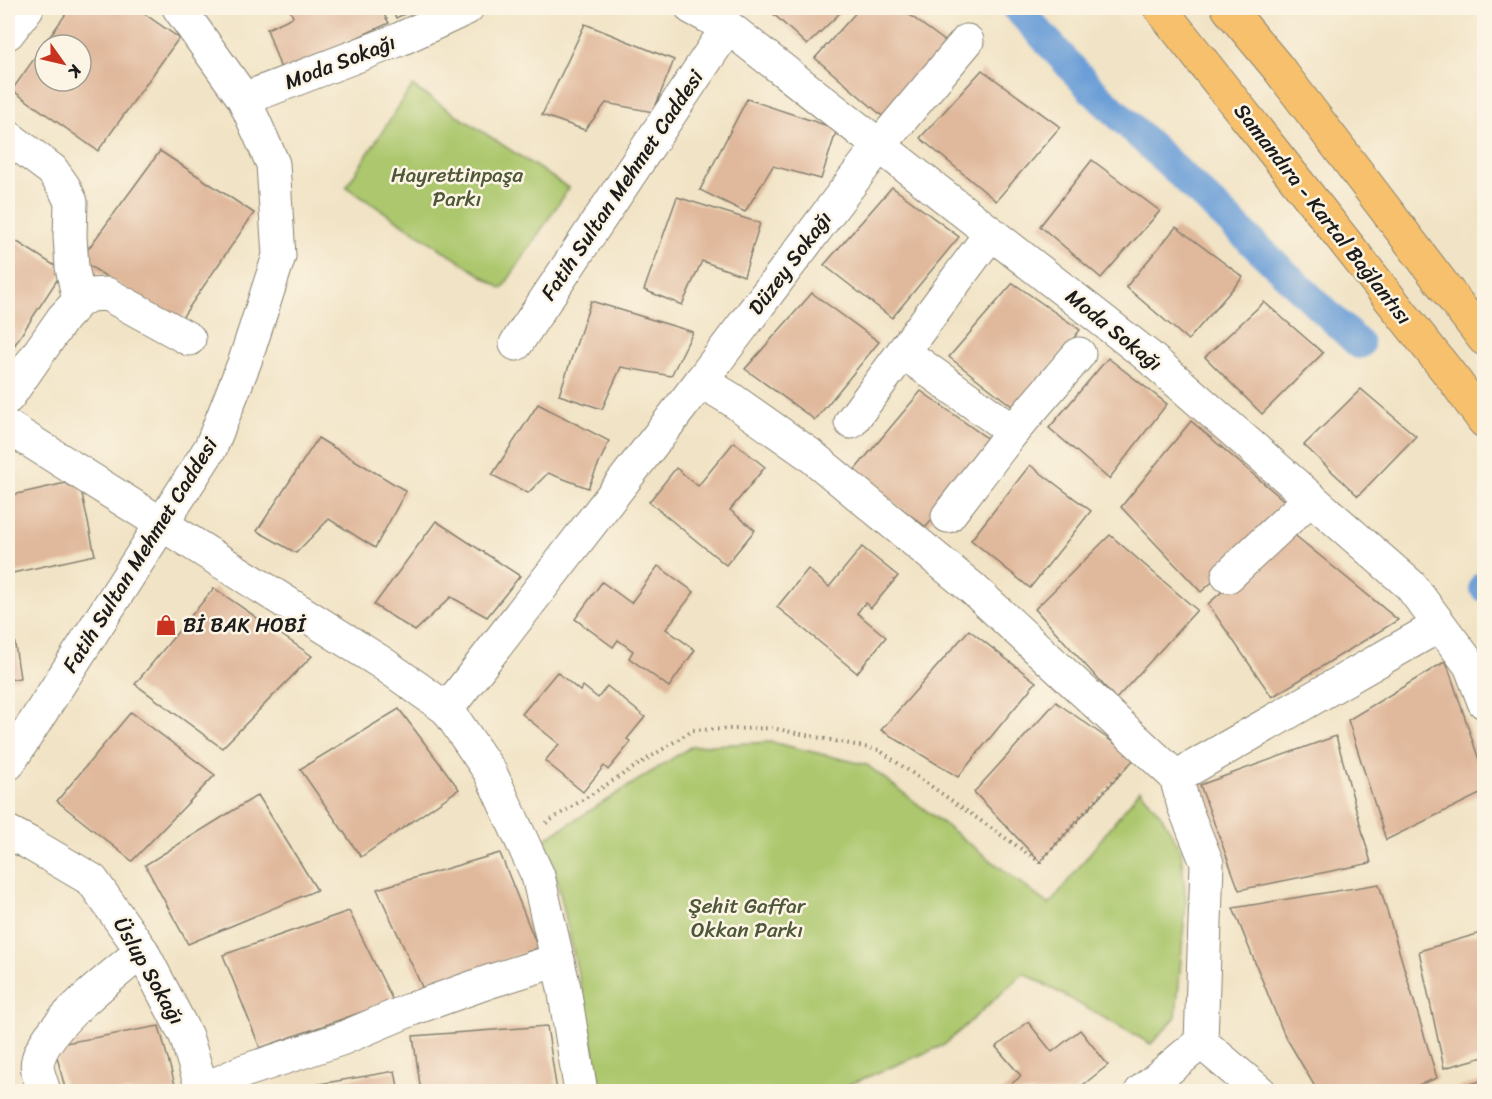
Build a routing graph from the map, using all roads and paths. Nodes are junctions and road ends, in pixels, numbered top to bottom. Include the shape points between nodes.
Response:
1 (27, 8) edge
2 (179, 8) edge
3 (467, 8) edge
4 (692, 8) edge
5 (1160, 8) edge
6 (1228, 8) edge
7 (728, 27) junction
8 (8, 33) edge
9 (967, 41) dead end
10 (244, 99) junction
11 (8, 137) edge
12 (879, 146) junction
13 (991, 233) junction
14 (79, 301) junction
15 (189, 339) dead end
16 (1485, 339) edge
17 (516, 344) dead end
18 (903, 352) junction
19 (1079, 354) dead end
20 (701, 381) junction
21 (8, 397) edge
22 (1485, 421) edge
23 (851, 422) dead end
24 (8, 427) edge
25 (1013, 431) junction
26 (1311, 498) junction
27 (948, 516) dead end
28 (161, 525) junction
29 (1228, 576) dead end
30 (1440, 625) junction
31 (1485, 702) edge
32 (447, 709) junction
33 (1144, 747) junction
34 (8, 764) edge
35 (1176, 777) junction
36 (8, 832) edge
37 (521, 839) junction
38 (142, 951) junction
39 (558, 960) junction
40 (1201, 1042) junction
41 (202, 1090) edge
42 (44, 1092) edge
43 (581, 1092) edge
44 (1141, 1092) edge
45 (1260, 1092) edge

1 - 8 street
2 - 10 street, Fatih Sultan Mehmet Caddesi
3 - 10 street, Moda Sokağı via 398,40
4 - 7 street, Moda Sokağı
5 - 22 highway, Samandıra - Kartal Bağlantısı
6 - 16 highway via 1286,77
7 - 12 street, Moda Sokağı
7 - 17 street, Fatih Sultan Mehmet Caddesi
9 - 12 street, Düzey Sokağı
10 - 28 street, Fatih Sultan Mehmet Caddesi via 273,164 279,256 246,361 211,447
11 - 14 street via 52,170 71,202 72,267
12 - 13 street, Moda Sokağı
12 - 20 street, Düzey Sokağı
13 - 18 street
13 - 26 street, Moda Sokağı via 1149,356
14 - 15 street via 90,295 107,294
14 - 21 street
18 - 23 street
18 - 25 street
19 - 25 street
20 - 32 street, Düzey Sokağı
20 - 33 street via 809,454 972,588
24 - 28 street
25 - 27 street
26 - 29 street
26 - 30 street, Moda Sokağı via 1410,585
28 - 32 street via 382,663
28 - 34 street, Fatih Sultan Mehmet Caddesi
30 - 31 street, Moda Sokağı via 1470,665
30 - 35 street
32 - 37 street via 490,772
33 - 35 street
33 - 37 path via 1040,862 879,750 772,728 693,730
35 - 40 street via 1207,863
36 - 38 street, Üslup Sokağı via 92,880
37 - 39 street via 538,876
38 - 41 street, Üslup Sokağı via 186,1036
38 - 42 street via 78,1005 52,1034 37,1062
39 - 41 street via 244,1071
39 - 43 street
40 - 44 street
40 - 45 street

